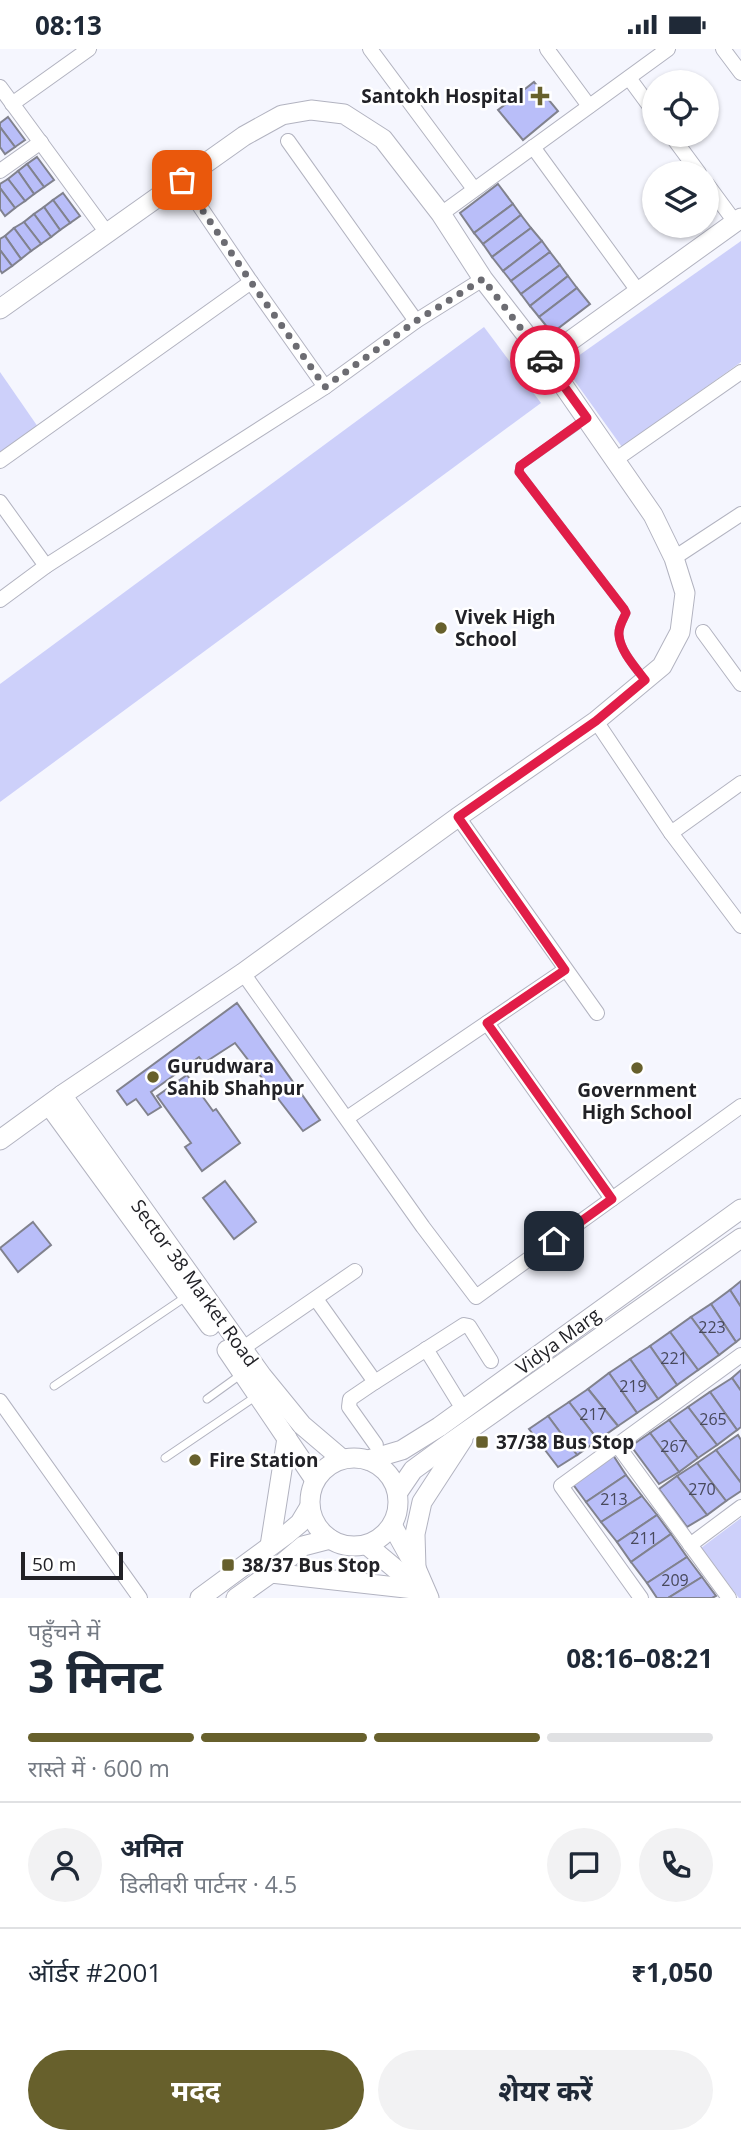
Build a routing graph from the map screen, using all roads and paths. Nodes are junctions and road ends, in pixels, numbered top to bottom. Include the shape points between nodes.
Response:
1 (61, 49) edge
2 (89, 49) edge
3 (370, 49) edge
4 (547, 49) edge
5 (668, 49) edge
6 (723, 49) edge
7 (71, 62) junction
8 (741, 73) edge
9 (629, 78) junction
10 (0, 87) edge
11 (642, 96) edge
12 (12, 104) junction
13 (589, 106) junction
14 (288, 141) dead end
15 (41, 142) junction
16 (533, 147) junction
17 (0, 171) edge
18 (182, 180) junction
19 (474, 189) junction
20 (719, 198) edge
21 (441, 214) junction
22 (738, 220) edge
23 (107, 233) junction
24 (483, 279) junction
25 (251, 282) junction
26 (639, 291) junction
27 (0, 309) edge
28 (416, 321) junction
29 (545, 359) junction
30 (741, 372) edge
31 (325, 387) junction
32 (587, 418) junction
33 (615, 460) junction
34 (0, 461) edge
35 (0, 502) edge
36 (741, 514) edge
37 (674, 558) junction
38 (46, 566) junction
39 (0, 600) edge
40 (703, 632) dead end
41 (645, 680) junction
42 (741, 684) edge
43 (596, 721) junction
44 (741, 783) edge
45 (458, 817) junction
46 (671, 833) junction
47 (741, 926) edge
48 (565, 970) junction
49 (243, 973) junction
50 (597, 1013) dead end
51 (487, 1023) junction
52 (55, 1100) junction
53 (741, 1106) edge
54 (346, 1118) junction
55 (0, 1140) edge
56 (612, 1199) junction
57 (741, 1209) edge
58 (741, 1238) edge
59 (355, 1271) dead end
60 (188, 1295) junction
61 (316, 1299) junction
62 (426, 1349) junction
63 (237, 1353) junction
64 (741, 1355) edge
65 (491, 1361) dead end
66 (244, 1373) junction
67 (374, 1382) junction
68 (54, 1386) dead end
69 (259, 1395) junction
70 (206, 1399) dead end
71 (0, 1401) edge
72 (458, 1401) dead end
73 (472, 1427) junction
74 (287, 1438) junction
75 (618, 1446) junction
76 (372, 1452) junction
77 (165, 1458) dead end
78 (342, 1459) junction
79 (315, 1480) junction
80 (398, 1492) junction
81 (741, 1507) edge
82 (309, 1508) junction
83 (392, 1525) junction
84 (330, 1539) junction
85 (367, 1545) junction
86 (690, 1545) junction
87 (270, 1546) junction
88 (416, 1568) junction
89 (271, 1573) junction
90 (422, 1595) edge
91 (140, 1598) edge
92 (200, 1598) edge
93 (236, 1598) edge
94 (640, 1598) edge
95 (729, 1598) edge

1 - 7 street
2 - 7 street
3 - 19 street
4 - 13 street
5 - 9 street
6 - 8 street
7 - 12 street
9 - 11 street
9 - 13 street
10 - 12 street
12 - 15 street
13 - 16 street
14 - 28 street
15 - 17 street
15 - 23 street
16 - 19 street
16 - 26 street
18 - 21 street via 282,115 311,110 344,114 383,139
18 - 23 street
18 - 25 street
19 - 21 street
20 - 22 street
21 - 24 street
22 - 26 street
23 - 27 street
24 - 28 street
24 - 29 street
25 - 31 street
25 - 34 street
26 - 29 street
28 - 31 street
29 - 32 street
30 - 33 street
31 - 38 street
32 - 33 street
32 - 41 lane via 520,466 519,472 624,609 620,639
33 - 37 street via 653,515
35 - 38 street
36 - 37 street
37 - 41 street via 685,593 680,632 662,666
38 - 39 street
40 - 42 street
41 - 43 street
43 - 45 street
43 - 46 street
44 - 46 street
45 - 48 street
45 - 49 street
46 - 47 street
48 - 50 street
48 - 51 street
49 - 52 street
49 - 54 street
51 - 54 street
51 - 56 street
52 - 55 street
52 - 60 street, Sector 38 Market Road
52 - 63 street, Sector 38 Market Road
53 - 56 street
54 - 56 street via 476,1297
57 - 76 street, Vidya Marg via 439,1427 402,1450
58 - 73 street, Vidya Marg
59 - 61 street
60 - 63 street, Sector 38 Market Road
60 - 68 lane
61 - 63 street
61 - 67 street
62 - 65 street via 464,1325
62 - 67 street
62 - 72 street
63 - 66 street, Sector 38 Market Road
63 - 78 street, Sector 38 Market Road via 302,1425
64 - 75 street
66 - 69 street, Sector 38 Market Road
66 - 70 lane
67 - 76 street via 348,1403
69 - 74 street, Sector 38 Market Road
69 - 77 lane
71 - 91 street
73 - 80 street, Vidya Marg via 414,1470
73 - 88 street via 422,1502 415,1534
74 - 79 street, Sector 38 Market Road
74 - 87 street
75 - 86 street
75 - 94 street via 561,1486
76 - 78 street, Vidya Marg
76 - 80 street
78 - 79 street via 326,1467
79 - 82 street
80 - 83 street, Vidya Marg
81 - 86 street
82 - 84 street via 318,1530
82 - 87 street via 300,1523
83 - 85 street
83 - 88 street
84 - 85 street via 349,1546
84 - 89 street via 303,1546
85 - 90 street
86 - 95 street
87 - 92 street
88 - 90 street
89 - 90 street
89 - 93 street

